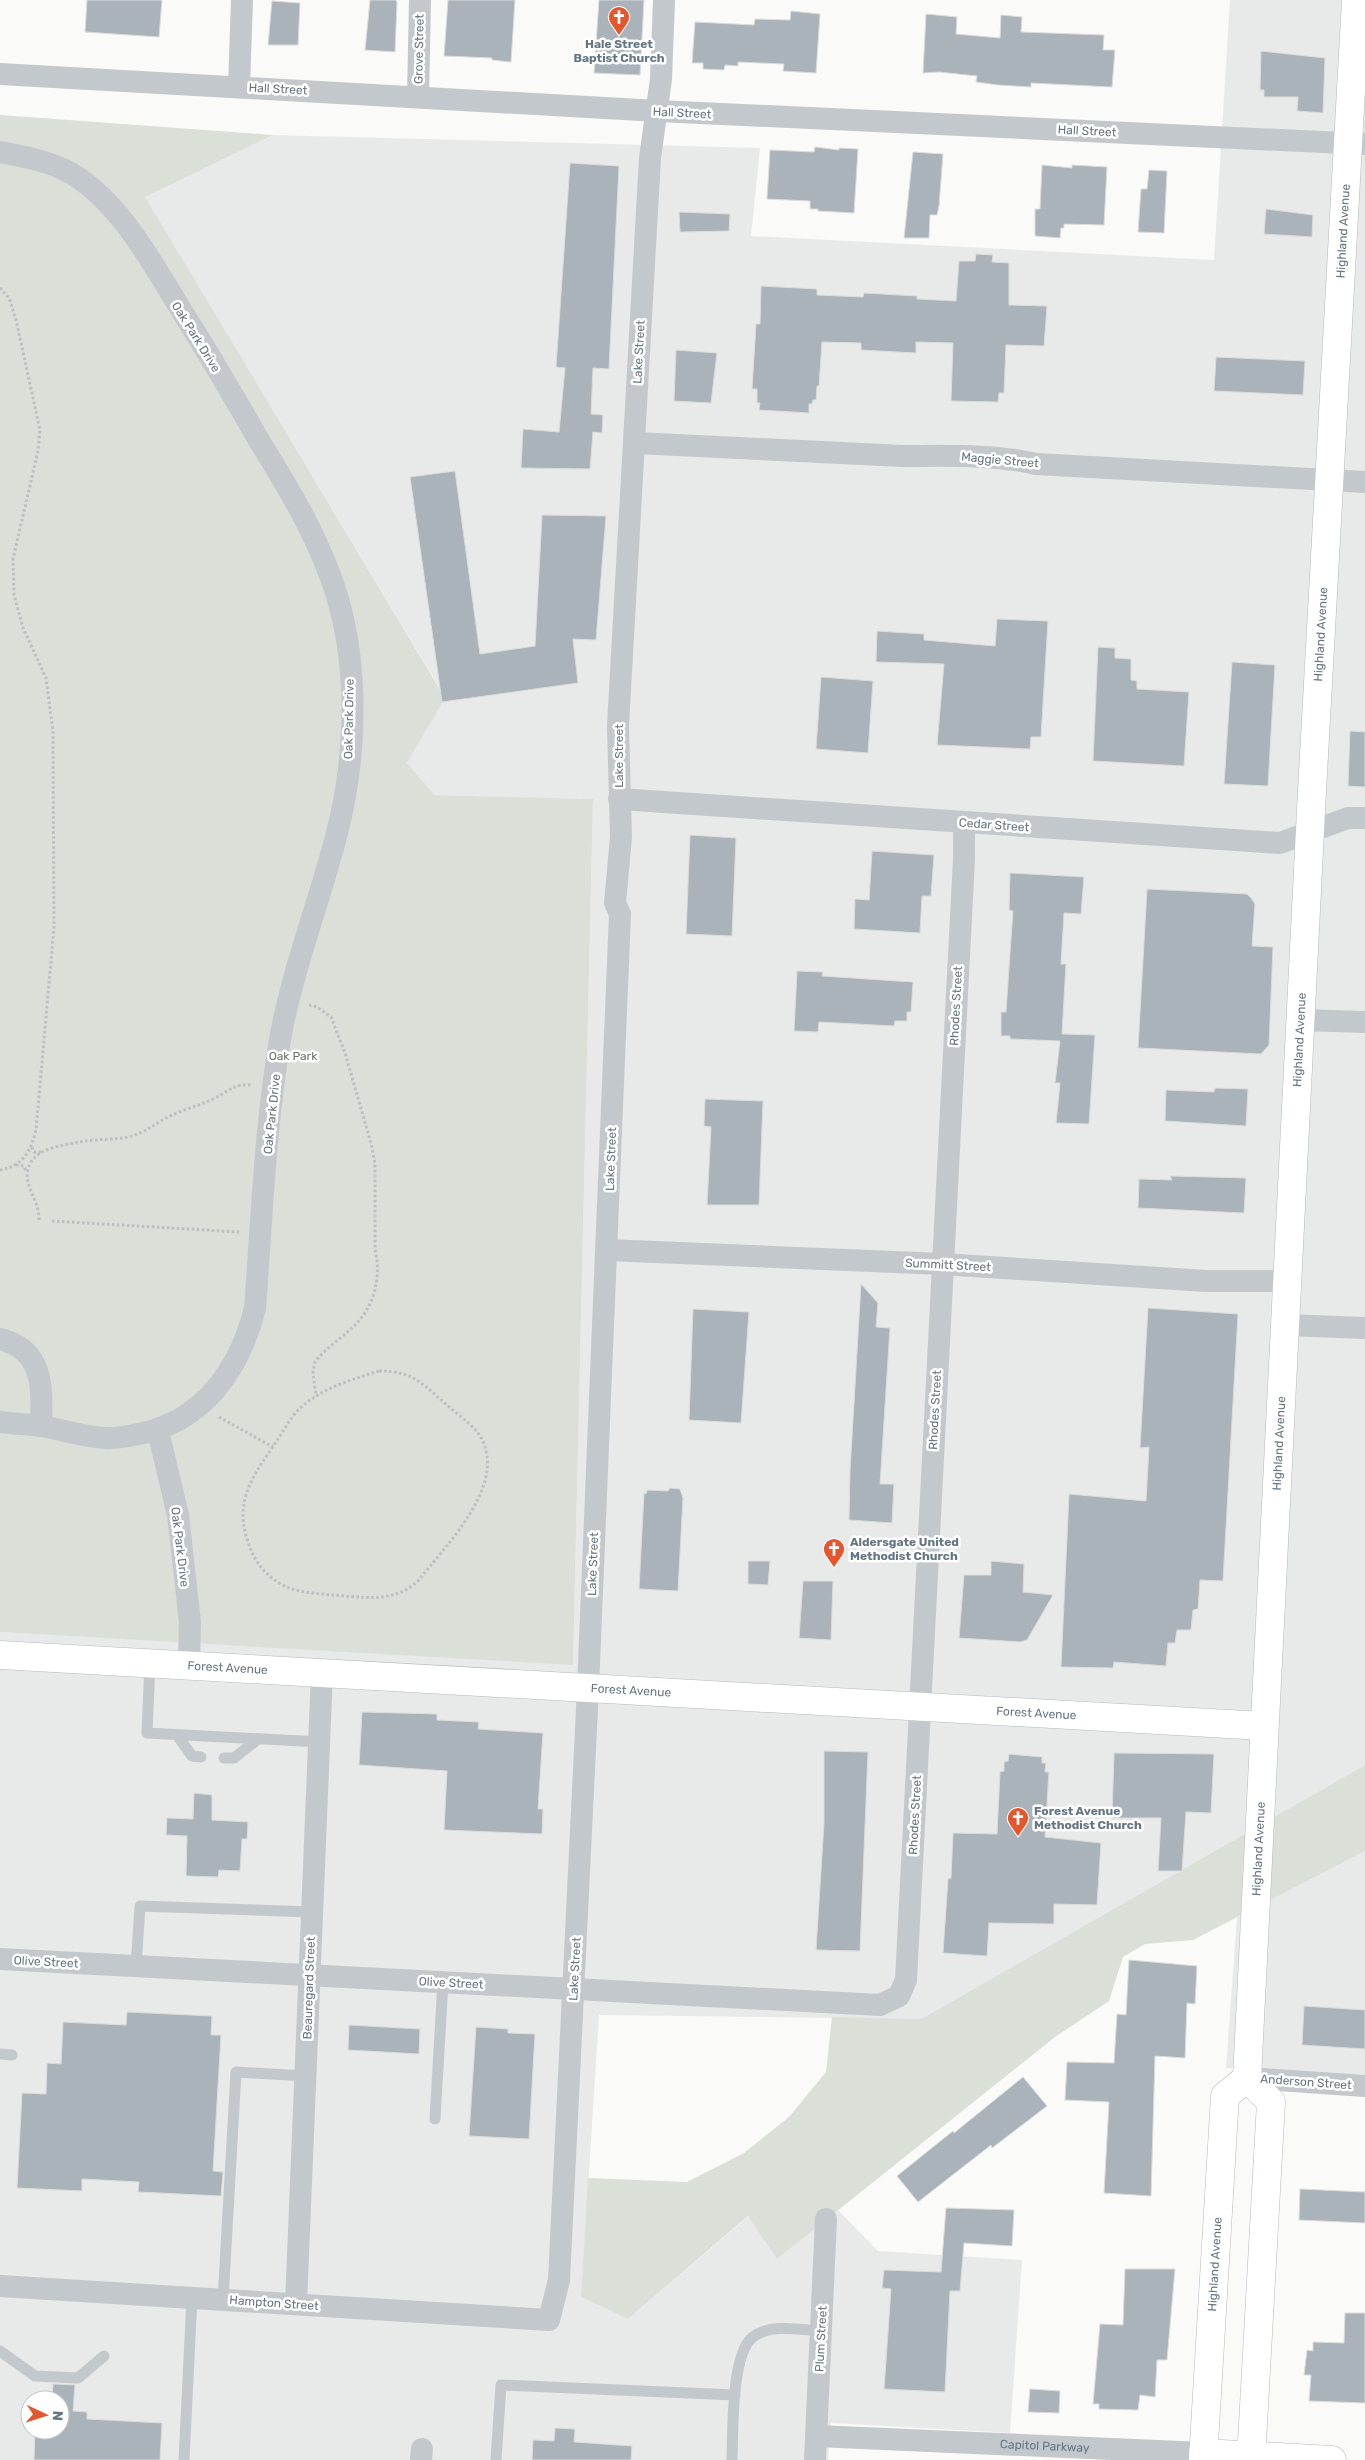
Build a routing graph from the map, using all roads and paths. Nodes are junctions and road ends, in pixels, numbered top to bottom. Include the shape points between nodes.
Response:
1 (242, 0) edge
2 (420, 0) edge
3 (664, 0) edge
4 (1359, 18) edge
5 (0, 74) edge
6 (238, 87) junction
7 (418, 98) junction
8 (658, 112) junction
9 (1357, 144) edge
10 (0, 152) edge
11 (0, 288) edge
12 (636, 442) junction
13 (1330, 480) junction
14 (1365, 482) edge
15 (619, 799) junction
16 (1365, 818) edge
17 (964, 823) junction
18 (1312, 832) junction
19 (289, 1001) junction
20 (1302, 1020) junction
21 (1365, 1022) edge
22 (274, 1088) junction
23 (32, 1147) junction
24 (43, 1152) junction
25 (15, 1165) junction
26 (0, 1170) edge
27 (27, 1171) junction
28 (39, 1220) dead end
29 (52, 1220) dead end
30 (261, 1234) junction
31 (607, 1250) junction
32 (942, 1264) junction
33 (1288, 1282) junction
34 (1286, 1325) junction
35 (1365, 1328) edge
36 (0, 1338) edge
37 (316, 1396) junction
38 (200, 1407) junction
39 (0, 1422) edge
40 (41, 1426) junction
41 (158, 1430) junction
42 (273, 1447) junction
43 (0, 1655) edge
44 (150, 1662) junction
45 (189, 1665) junction
46 (322, 1672) junction
47 (588, 1688) junction
48 (921, 1707) junction
49 (1264, 1726) junction
50 (178, 1735) junction
51 (258, 1739) junction
52 (321, 1742) junction
53 (201, 1757) dead end
54 (224, 1758) dead end
55 (312, 1912) junction
56 (0, 1959) edge
57 (136, 1967) junction
58 (308, 1976) junction
59 (443, 1982) junction
60 (574, 1988) junction
61 (899, 1996) joint
62 (306, 2076) junction
63 (1247, 2078) junction
64 (1365, 2086) edge
65 (435, 2119) dead end
66 (826, 2219) dead end
67 (0, 2286) edge
68 (192, 2298) junction
69 (223, 2300) junction
70 (296, 2304) junction
71 (549, 2320) joint
72 (821, 2331) junction
73 (0, 2351) edge
74 (104, 2356) dead end
75 (735, 2395) junction
76 (816, 2436) junction
77 (1203, 2456) edge
78 (1252, 2458) edge
79 (184, 2460) edge
80 (496, 2460) edge
81 (732, 2460) edge
82 (815, 2460) edge
83 (1332, 2460) edge

1 - 6 street
2 - 7 street, Grove Street
3 - 8 street, Lake Street
4 - 9 main road, Highland Avenue
5 - 6 street, Hall Street
6 - 7 street, Hall Street
7 - 8 street, Hall Street
8 - 9 street, Hall Street
8 - 12 street, Lake Street via 650,158
9 - 13 main road, Highland Avenue
10 - 19 street, Oak Park Drive via 43,161 65,170 97,190 120,214 297,503 325,561 339,601 348,648 352,699 350,755 338,831 299,957
11 - 23 path via 9,298 16,320 40,430 14,560 14,595 23,628 46,678 53,732 54,927
12 - 13 street, Maggie Street via 1021,460 1066,466
12 - 15 street, Lake Street via 618,725
13 - 14 street, Maggie Street
13 - 18 main road, Highland Avenue
15 - 17 street, Cedar Street
15 - 31 street, Lake Street via 621,837 615,903 620,914
16 - 18 street, Cedar Street via 1348,818
17 - 18 street, Cedar Street via 1280,843
17 - 32 street, Rhodes Street
18 - 20 main road, Highland Avenue
19 - 22 street, Oak Park Drive
19 - 37 path via 317,1007 331,1017 375,1163 374,1249 378,1278 363,1316 316,1362 313,1372
20 - 21 street
20 - 33 main road, Highland Avenue
22 - 24 path via 240,1083 142,1132 64,1145
22 - 30 street, Oak Park Drive
23 - 24 path via 34,1152
23 - 25 path
24 - 27 path via 32,1160
25 - 26 path
25 - 27 path via 24,1166
27 - 28 path via 27,1180 39,1207
29 - 30 path
30 - 38 street, Oak Park Drive via 255,1308 250,1326 233,1365
31 - 32 street, Summitt Street
31 - 47 street, Lake Street
32 - 33 street, Summitt Street via 1206,1281
32 - 48 street, Rhodes Street
33 - 34 main road, Highland Avenue
34 - 35 street
34 - 49 main road, Highland Avenue
36 - 40 street via 22,1349 41,1379
37 - 42 path via 297,1411
37 - 42 path via 352,1379 379,1371 399,1371 422,1383 478,1433 486,1450 488,1468 481,1495 418,1581 406,1592 363,1598 286,1587 267,1574 256,1563 242,1525 244,1499 252,1478
38 - 41 street, Oak Park Drive
38 - 42 path
39 - 40 street, Oak Park Drive
40 - 41 street, Oak Park Drive via 103,1438
41 - 45 street, Oak Park Drive via 178,1515 190,1622
43 - 44 main road, Forest Avenue
44 - 45 main road, Forest Avenue
44 - 50 lane via 147,1733
45 - 46 main road, Forest Avenue
46 - 47 main road, Forest Avenue
46 - 52 street, Beauregard Street
47 - 48 main road, Forest Avenue
47 - 60 street, Lake Street
48 - 49 main road, Forest Avenue
48 - 61 street, Rhodes Street via 906,1980
49 - 63 main road, Highland Avenue
50 - 51 lane
50 - 53 lane via 192,1756
51 - 52 lane
51 - 54 lane via 234,1758
52 - 55 street, Beauregard Street
55 - 57 lane via 140,1906
55 - 58 street, Beauregard Street
56 - 57 street, Olive Street
57 - 58 street, Olive Street
58 - 59 street, Olive Street
58 - 62 street, Beauregard Street
59 - 60 street, Olive Street
59 - 65 lane
60 - 61 street, Olive Street via 880,2005
60 - 71 street, Lake Street via 559,2280
62 - 69 lane via 236,2072
62 - 70 street, Beauregard Street
63 - 64 street, Anderson Street
63 - 77 main road, Highland Avenue via 1224,2096
63 - 78 main road via 1271,2102
66 - 72 street, Plum Street
67 - 68 street, Hampton Street
68 - 69 street, Hampton Street
68 - 79 lane
69 - 70 street, Hampton Street
70 - 71 street, Hampton Street
72 - 75 lane via 776,2329 752,2337 739,2358
72 - 76 street, Plum Street
73 - 74 lane via 35,2376 52,2377 78,2378
75 - 80 lane via 500,2385
75 - 81 lane
76 - 77 street, Capitol Parkway
76 - 82 street, Plum Street
77 - 78 main road, Capitol Parkway
78 - 83 main road, Capitol Parkway

